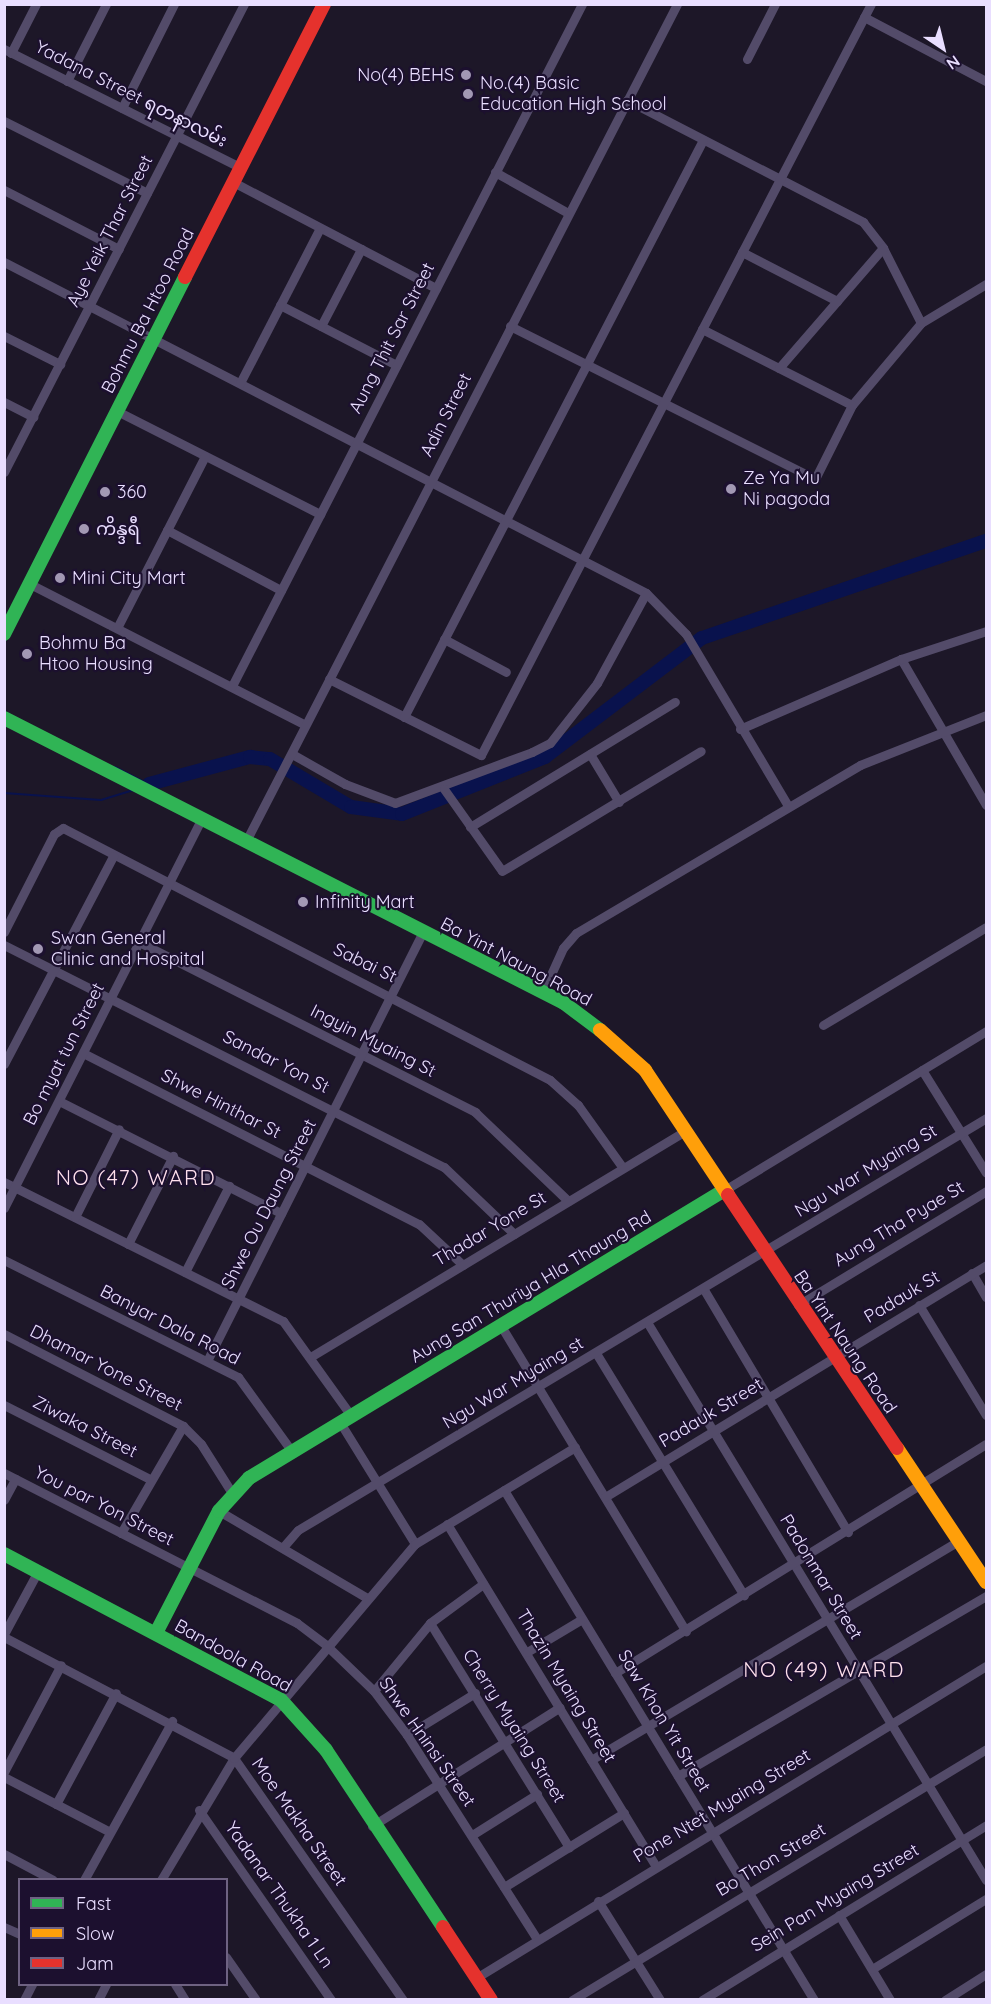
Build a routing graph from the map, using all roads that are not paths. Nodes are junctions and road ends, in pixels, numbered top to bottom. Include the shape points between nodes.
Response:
1 (36, 4) edge
2 (106, 4) edge
3 (174, 4) edge
4 (244, 4) edge
5 (324, 4) edge
6 (582, 4) edge
7 (677, 4) edge
8 (775, 4) edge
9 (871, 4) edge
10 (864, 17) junction
11 (8, 51) edge
12 (747, 59) dead end
13 (67, 81) junction
14 (987, 81) edge
15 (627, 100) junction
16 (122, 108) junction
17 (4, 121) edge
18 (177, 136) junction
19 (703, 140) junction
20 (242, 168) junction
21 (495, 172) junction
22 (779, 180) junction
23 (235, 183) junction
24 (4, 189) edge
25 (147, 193) junction
26 (568, 213) junction
27 (320, 228) junction
28 (883, 248) junction
29 (119, 249) junction
30 (361, 249) junction
31 (742, 252) junction
32 (4, 262) edge
33 (987, 284) edge
34 (436, 288) junction
35 (837, 301) junction
36 (90, 305) junction
37 (280, 305) junction
38 (921, 323) junction
39 (321, 326) junction
40 (510, 326) junction
41 (702, 329) junction
42 (4, 336) edge
43 (155, 336) junction
44 (60, 364) junction
45 (587, 364) junction
46 (396, 365) junction
47 (779, 368) junction
48 (240, 383) junction
49 (4, 402) edge
50 (662, 404) junction
51 (852, 405) junction
52 (117, 411) junction
53 (33, 417) junction
54 (358, 440) junction
55 (205, 456) junction
56 (4, 472) edge
57 (432, 479) junction
58 (320, 514) junction
59 (506, 519) junction
60 (168, 530) junction
61 (582, 558) junction
62 (30, 584) junction
63 (281, 590) junction
64 (646, 593) junction
65 (117, 628) junction
66 (987, 631) edge
67 (4, 634) edge
68 (444, 639) junction
69 (901, 659) junction
70 (506, 672) dead end
71 (329, 679) junction
72 (232, 686) junction
73 (675, 702) dead end
74 (987, 715) edge
75 (404, 717) junction
76 (4, 718) edge
77 (305, 725) junction
78 (740, 729) junction
79 (942, 729) junction
80 (701, 751) dead end
81 (590, 753) junction
82 (290, 758) junction
83 (446, 792) junction
84 (619, 802) junction
85 (987, 805) edge
86 (788, 806) junction
87 (201, 819) junction
88 (470, 827) junction
89 (246, 842) junction
90 (113, 856) junction
91 (168, 884) junction
92 (987, 927) edge
93 (4, 932) edge
94 (423, 933) junction
95 (139, 942) junction
96 (4, 945) edge
97 (53, 970) junction
98 (543, 992) junction
99 (392, 995) junction
100 (111, 999) junction
101 (823, 1025) dead end
102 (987, 1031) edge
103 (83, 1053) junction
104 (362, 1053) junction
105 (4, 1064) edge
106 (922, 1070) junction
107 (59, 1101) junction
108 (335, 1111) junction
109 (987, 1118) edge
110 (119, 1130) junction
111 (685, 1131) junction
112 (961, 1133) junction
113 (173, 1156) junction
114 (307, 1166) junction
115 (623, 1168) junction
116 (987, 1173) edge
117 (4, 1182) edge
118 (229, 1186) junction
119 (15, 1187) junction
120 (723, 1191) junction
121 (987, 1191) edge
122 (568, 1202) junction
123 (4, 1208) edge
124 (281, 1213) junction
125 (75, 1217) junction
126 (514, 1234) junction
127 (128, 1244) junction
128 (763, 1252) junction
129 (4, 1260) edge
130 (987, 1264) edge
131 (463, 1265) junction
132 (185, 1272) junction
133 (972, 1273) junction
134 (703, 1288) junction
135 (987, 1297) edge
136 (239, 1299) junction
137 (798, 1305) junction
138 (919, 1305) junction
139 (647, 1322) junction
140 (501, 1326) junction
141 (4, 1334) edge
142 (596, 1353) junction
143 (312, 1356) junction
144 (834, 1357) junction
145 (207, 1361) junction
146 (538, 1387) junction
147 (769, 1397) junction
148 (4, 1405) edge
149 (987, 1415) edge
150 (346, 1420) junction
151 (183, 1426) junction
152 (713, 1431) junction
153 (987, 1444) edge
154 (574, 1447) junction
155 (293, 1453) junction
156 (663, 1462) junction
157 (4, 1473) edge
158 (15, 1479) junction
159 (150, 1479) junction
160 (379, 1483) junction
161 (920, 1488) junction
162 (504, 1490) junction
163 (232, 1493) junction
164 (605, 1497) junction
165 (4, 1500) edge
166 (219, 1511) junction
167 (447, 1524) junction
168 (848, 1532) junction
169 (121, 1533) junction
170 (958, 1541) junction
171 (415, 1544) junction
172 (284, 1546) junction
173 (4, 1554) edge
174 (795, 1564) junction
175 (189, 1568) junction
176 (38, 1571) junction
177 (987, 1582) edge
178 (483, 1584) junction
179 (744, 1595) junction
180 (987, 1596) edge
181 (367, 1598) junction
182 (582, 1618) junction
183 (828, 1618) junction
184 (430, 1623) junction
185 (686, 1631) junction
186 (156, 1633) junction
187 (4, 1636) edge
188 (327, 1646) junction
189 (527, 1652) junction
190 (61, 1665) junction
191 (987, 1666) edge
192 (859, 1670) junction
193 (615, 1673) junction
194 (374, 1691) junction
195 (116, 1693) junction
196 (475, 1693) junction
197 (281, 1700) junction
198 (560, 1707) junction
199 (172, 1721) junction
200 (891, 1724) junction
201 (648, 1726) junction
202 (407, 1735) junction
203 (505, 1742) junction
204 (987, 1749) edge
205 (234, 1758) junction
206 (591, 1760) junction
207 (4, 1772) edge
208 (678, 1776) junction
209 (4, 1777) edge
210 (439, 1783) junction
211 (929, 1785) junction
212 (537, 1794) junction
213 (56, 1804) junction
214 (199, 1810) junction
215 (624, 1814) junction
216 (987, 1825) edge
217 (372, 1826) junction
218 (711, 1830) junction
219 (111, 1832) junction
220 (472, 1835) junction
221 (962, 1840) junction
222 (569, 1847) junction
223 (4, 1854) edge
224 (655, 1865) junction
225 (166, 1870) junction
226 (49, 1878) edge
227 (85, 1878) edge
228 (162, 1878) edge
229 (172, 1878) edge
230 (987, 1880) edge
231 (504, 1887) junction
232 (749, 1892) junction
233 (987, 1899) edge
234 (598, 1901) junction
235 (839, 1915) junction
236 (4, 1927) edge
237 (18, 1933) edge
238 (537, 1939) junction
239 (783, 1949) junction
240 (228, 1960) edge
241 (635, 1961) junction
242 (872, 1969) junction
243 (987, 1974) edge
244 (476, 1978) junction
245 (31, 1986) edge
246 (176, 1986) edge
247 (24, 2000) edge
248 (185, 2000) edge
249 (256, 2000) edge
250 (331, 2000) edge
251 (403, 2000) edge
252 (491, 2000) edge
253 (572, 2000) edge
254 (660, 2000) edge
255 (702, 2000) edge
256 (814, 2000) edge
257 (890, 2000) edge
258 (945, 2000) edge

1 - 11 street
2 - 13 street
3 - 16 street
4 - 18 street, Aye Yeik Thar Street
5 - 20 main road, Bohmu Ba Htoo Road
6 - 21 street, Aung Thit Sar Street
7 - 15 street, Adin Street
8 - 12 street
9 - 10 street
10 - 14 street
10 - 22 street
11 - 13 street, Yadana Street ရတနာလမ်း
13 - 16 street, Yadana Street ရတနာလမ်း
15 - 19 street
15 - 26 street, Adin Street
16 - 18 street, Yadana Street ရတနာလမ်း
17 - 25 street
18 - 20 street, Yadana Street ရတနာလမ်း
18 - 25 street, Aye Yeik Thar Street
19 - 22 street
19 - 45 street
20 - 23 main road, Bohmu Ba Htoo Road
21 - 26 street
21 - 34 street, Aung Thit Sar Street
22 - 28 street via 863,222
22 - 31 street
23 - 27 street
23 - 43 main road, Bohmu Ba Htoo Road
24 - 29 street
25 - 29 street, Aye Yeik Thar Street
26 - 40 street, Adin Street
27 - 30 street
27 - 37 street
28 - 35 street
28 - 38 street
29 - 36 street, Aye Yeik Thar Street
30 - 34 street
30 - 39 street
31 - 35 street
31 - 41 street
32 - 36 street
33 - 38 street
34 - 46 street, Aung Thit Sar Street
35 - 47 street
36 - 43 street
36 - 44 street, Aye Yeik Thar Street
37 - 39 street
37 - 48 street
38 - 51 street
39 - 46 street
40 - 45 street
40 - 57 street, Adin Street
41 - 47 street
41 - 50 street
42 - 44 street
43 - 48 street
43 - 52 main road, Bohmu Ba Htoo Road
44 - 53 street, Aye Yeik Thar Street
45 - 50 street
45 - 59 street
46 - 54 street, Aung Thit Sar Street
47 - 51 street
48 - 54 street
49 - 53 street
50 - 51 street via 815,479
50 - 61 street
52 - 55 street
52 - 62 main road, Bohmu Ba Htoo Road
53 - 56 street, Aye Yeik Thar Street
54 - 57 street
54 - 58 street, Aung Thit Sar Street
55 - 58 street
55 - 60 street
57 - 59 street
57 - 71 street, Adin Street
58 - 63 street, Aung Thit Sar Street
59 - 61 street
59 - 68 street
60 - 63 street
60 - 65 street
61 - 64 street
61 - 75 street via 481,755
62 - 65 street
62 - 67 main road, Bohmu Ba Htoo Road
63 - 72 street, Aung Thit Sar Street
64 - 78 street via 686,634
64 - 83 street via 597,683 550,743
65 - 72 street
66 - 69 street
68 - 70 street
68 - 75 street
69 - 78 street
69 - 79 street
71 - 75 street
71 - 77 street, Adin Street
72 - 77 street
73 - 81 street
74 - 79 street
76 - 87 main road, Ba Yint Naung Road
77 - 82 street, Adin Street
78 - 86 street
79 - 85 street
79 - 86 street via 860,765
80 - 84 street
81 - 84 street
81 - 88 street
82 - 83 street via 380,800 395,803
82 - 89 street, Adin Street
83 - 88 street
84 - 88 street via 502,871
86 - 98 street via 576,933 563,948
87 - 89 main road, Ba Yint Naung Road
87 - 91 street, Bo myat tun Street
89 - 94 main road, Ba Yint Naung Road
90 - 91 street, Sabai St
90 - 93 street, Sabai St via 59,828
90 - 97 street
91 - 95 street, Bo myat tun Street
91 - 99 street, Sabai St
92 - 101 street
94 - 98 main road, Ba Yint Naung Road
94 - 99 street, Shwe Ou Daung Street
95 - 100 street, Bo myat tun Street
95 - 104 street, Ingyin Myaing St
96 - 97 street, Sandar Yon St
97 - 100 street, Sandar Yon St
97 - 105 street
98 - 111 main road, Ba Yint Naung Road via 596,1026 645,1070
99 - 104 street, Shwe Ou Daung Street
99 - 115 street, Sabai St via 550,1080 578,1105
100 - 103 street, Bo myat tun Street
100 - 108 street, Sandar Yon St
102 - 106 street, Aung San Thuriya Hla Thaung Rd
103 - 107 street, Bo myat tun Street
103 - 114 street, Shwe Hinthar St
104 - 108 street, Shwe Ou Daung Street
104 - 122 street, Ingyin Myaing St via 475,1112
106 - 112 street
106 - 120 street, Aung San Thuriya Hla Thaung Rd
107 - 110 street
107 - 119 street, Bo myat tun Street
108 - 114 street, Shwe Ou Daung Street
108 - 126 street, Sandar Yon St via 444,1167
109 - 112 street, Ngu War Myaing St
110 - 113 street
110 - 125 street
111 - 115 street, Thadar Yone St
111 - 120 main road, Ba Yint Naung Road
112 - 116 street
112 - 128 street, Ngu War Myaing St
113 - 118 street
113 - 127 street
114 - 124 street, Shwe Ou Daung Street
114 - 131 street, Shwe Hinthar St via 419,1224
115 - 122 street, Thadar Yone St
117 - 119 street
118 - 124 street
118 - 132 street
119 - 123 street, Bo myat tun Street
119 - 125 street
120 - 128 main road, Ba Yint Naung Road
120 - 140 main road, Aung San Thuriya Hla Thaung Rd
121 - 137 street, Aung Tha Pyae St
122 - 126 street, Thadar Yone St
124 - 136 street, Shwe Ou Daung Street
125 - 127 street
126 - 131 street, Thadar Yone St
127 - 132 street
128 - 134 street, Ngu War Myaing st
128 - 137 main road, Ba Yint Naung Road
129 - 145 street, Banyar Dala Road
130 - 133 street, Padauk St
131 - 143 street, Thadar Yone St
132 - 136 street
133 - 135 street
133 - 138 street, Padauk St
134 - 139 street, Ngu War Myaing st
134 - 147 street
136 - 143 street via 291,1327
136 - 145 street, Shwe Ou Daung Street
137 - 144 main road, Ba Yint Naung Road
138 - 144 street, Padauk St
138 - 149 street
139 - 142 street, Ngu War Myaing st
139 - 152 street, Padonmar Street
140 - 146 street
140 - 150 main road, Aung San Thuriya Hla Thaung Rd
141 - 151 street, Dhamar Yone Street
142 - 146 street, Ngu War Myaing st
142 - 156 street
143 - 150 street
144 - 147 street, Padauk Street
144 - 161 main road, Ba Yint Naung Road
145 - 155 street, Banyar Dala Road via 238,1377
146 - 154 street
146 - 160 street, Ngu War Myaing st
147 - 152 street, Padauk Street
147 - 168 street
148 - 159 street, Ziwaka Street
150 - 155 main road, Aung San Thuriya Hla Thaung Rd
150 - 160 street
151 - 159 street
151 - 163 street, Dhamar Yone Street via 201,1444
152 - 156 street, Padauk Street
152 - 174 street, Padonmar Street
153 - 161 street
154 - 162 street
154 - 164 street
155 - 163 main road, Aung San Thuriya Hla Thaung Rd
156 - 164 street, Padauk Street
156 - 179 street
157 - 158 street, You par Yon Street
158 - 165 street
158 - 169 street, You par Yon Street
159 - 169 street
160 - 171 street
160 - 172 street, Ngu War Myaing st via 298,1530
161 - 168 street
161 - 170 main road, Ba Yint Naung Road
162 - 167 street
162 - 182 street, Saw Khon Yit Street
163 - 166 main road, Aung San Thuriya Hla Thaung Rd
164 - 185 street
166 - 172 street
166 - 175 main road, Aung San Thuriya Hla Thaung Rd
167 - 171 street
167 - 178 street, Thazin Myaing Street
168 - 174 street
169 - 175 street, You par Yon Street
170 - 177 main road, Ba Yint Naung Road
170 - 183 street
171 - 181 street
172 - 181 street
173 - 176 main road, Bandoola Road
174 - 179 street
174 - 183 street, Padonmar Street
175 - 186 main road, Aung San Thuriya Hla Thaung Rd
175 - 188 street, Shwe Hninsi Street via 297,1623
176 - 186 main road, Bandoola Road
176 - 187 street
178 - 184 street
178 - 189 street, Thazin Myaing Street
179 - 185 street
180 - 192 street
181 - 188 street
182 - 189 street
182 - 193 street, Saw Khon Yit Street
183 - 192 street, Padonmar Street
183 - 201 street
184 - 194 street
184 - 196 street, Cherry Myaing Street
185 - 193 street
186 - 197 main road, Bandoola Road
187 - 190 street, Moe Makha Street
188 - 194 street, Shwe Hninsi Street
188 - 197 street
189 - 198 street, Thazin Myaing Street
190 - 195 street, Moe Makha Street
190 - 207 street
191 - 200 street, Pone Ntet Myaing Street
192 - 200 street, Padonmar Street
192 - 208 street
193 - 201 street, Saw Khon Yit Street
194 - 202 street, Shwe Hninsi Street
195 - 199 street, Moe Makha Street
195 - 213 street
196 - 202 street
196 - 203 street, Cherry Myaing Street
197 - 205 street
197 - 217 main road, Bandoola Road via 326,1750
198 - 203 street
198 - 206 street, Thazin Myaing Street
199 - 205 street, Moe Makha Street
199 - 219 street
200 - 211 street, Padonmar Street
200 - 218 street, Pone Ntet Myaing Street
201 - 206 street
201 - 208 street, Saw Khon Yit Street
202 - 210 street, Shwe Hninsi Street
203 - 210 street
203 - 212 street, Cherry Myaing Street
204 - 211 street, Bo Thon Street
205 - 214 street
205 - 251 street, Moe Makha Street
206 - 215 street, Thazin Myaing Street
208 - 218 street, Saw Khon Yit Street
209 - 213 street
210 - 217 street
210 - 220 street, Shwe Hninsi Street
211 - 221 street, Padonmar Street
211 - 232 street, Bo Thon Street
212 - 220 street
212 - 222 street, Cherry Myaing Street
213 - 219 street
214 - 225 street
214 - 250 street, Yadanar Thukha 1 Ln
215 - 222 street
215 - 224 street, Thazin Myaing Street
216 - 221 street, Sein Pan Myaing Street
217 - 244 main road, Bandoola Road
218 - 224 street, Pone Ntet Myaing Street
218 - 232 street, Saw Khon Yit Street
219 - 227 street
220 - 231 street, Shwe Hninsi Street
221 - 230 street, Padonmar Street
221 - 235 street, Sein Pan Myaing Street
222 - 231 street
223 - 226 street
224 - 234 street, Pone Ntet Myaing Street
225 - 228 street
225 - 229 street
231 - 238 street, Shwe Hninsi Street
232 - 239 street, Saw Khon Yit Street
232 - 241 street, Bo Thon Street
233 - 242 street
234 - 238 street, Pone Ntet Myaing Street
234 - 241 street
235 - 239 street, Sein Pan Myaing Street
235 - 242 street
236 - 237 street
238 - 244 street, Pone Ntet Myaing Street
239 - 255 street, Sein Pan Myaing Street
239 - 256 street, Saw Khon Yit Street
240 - 249 street
241 - 253 street, Bo Thon Street
241 - 254 street
242 - 257 street
243 - 258 street
244 - 252 main road, Bandoola Road
245 - 247 street
246 - 248 street

